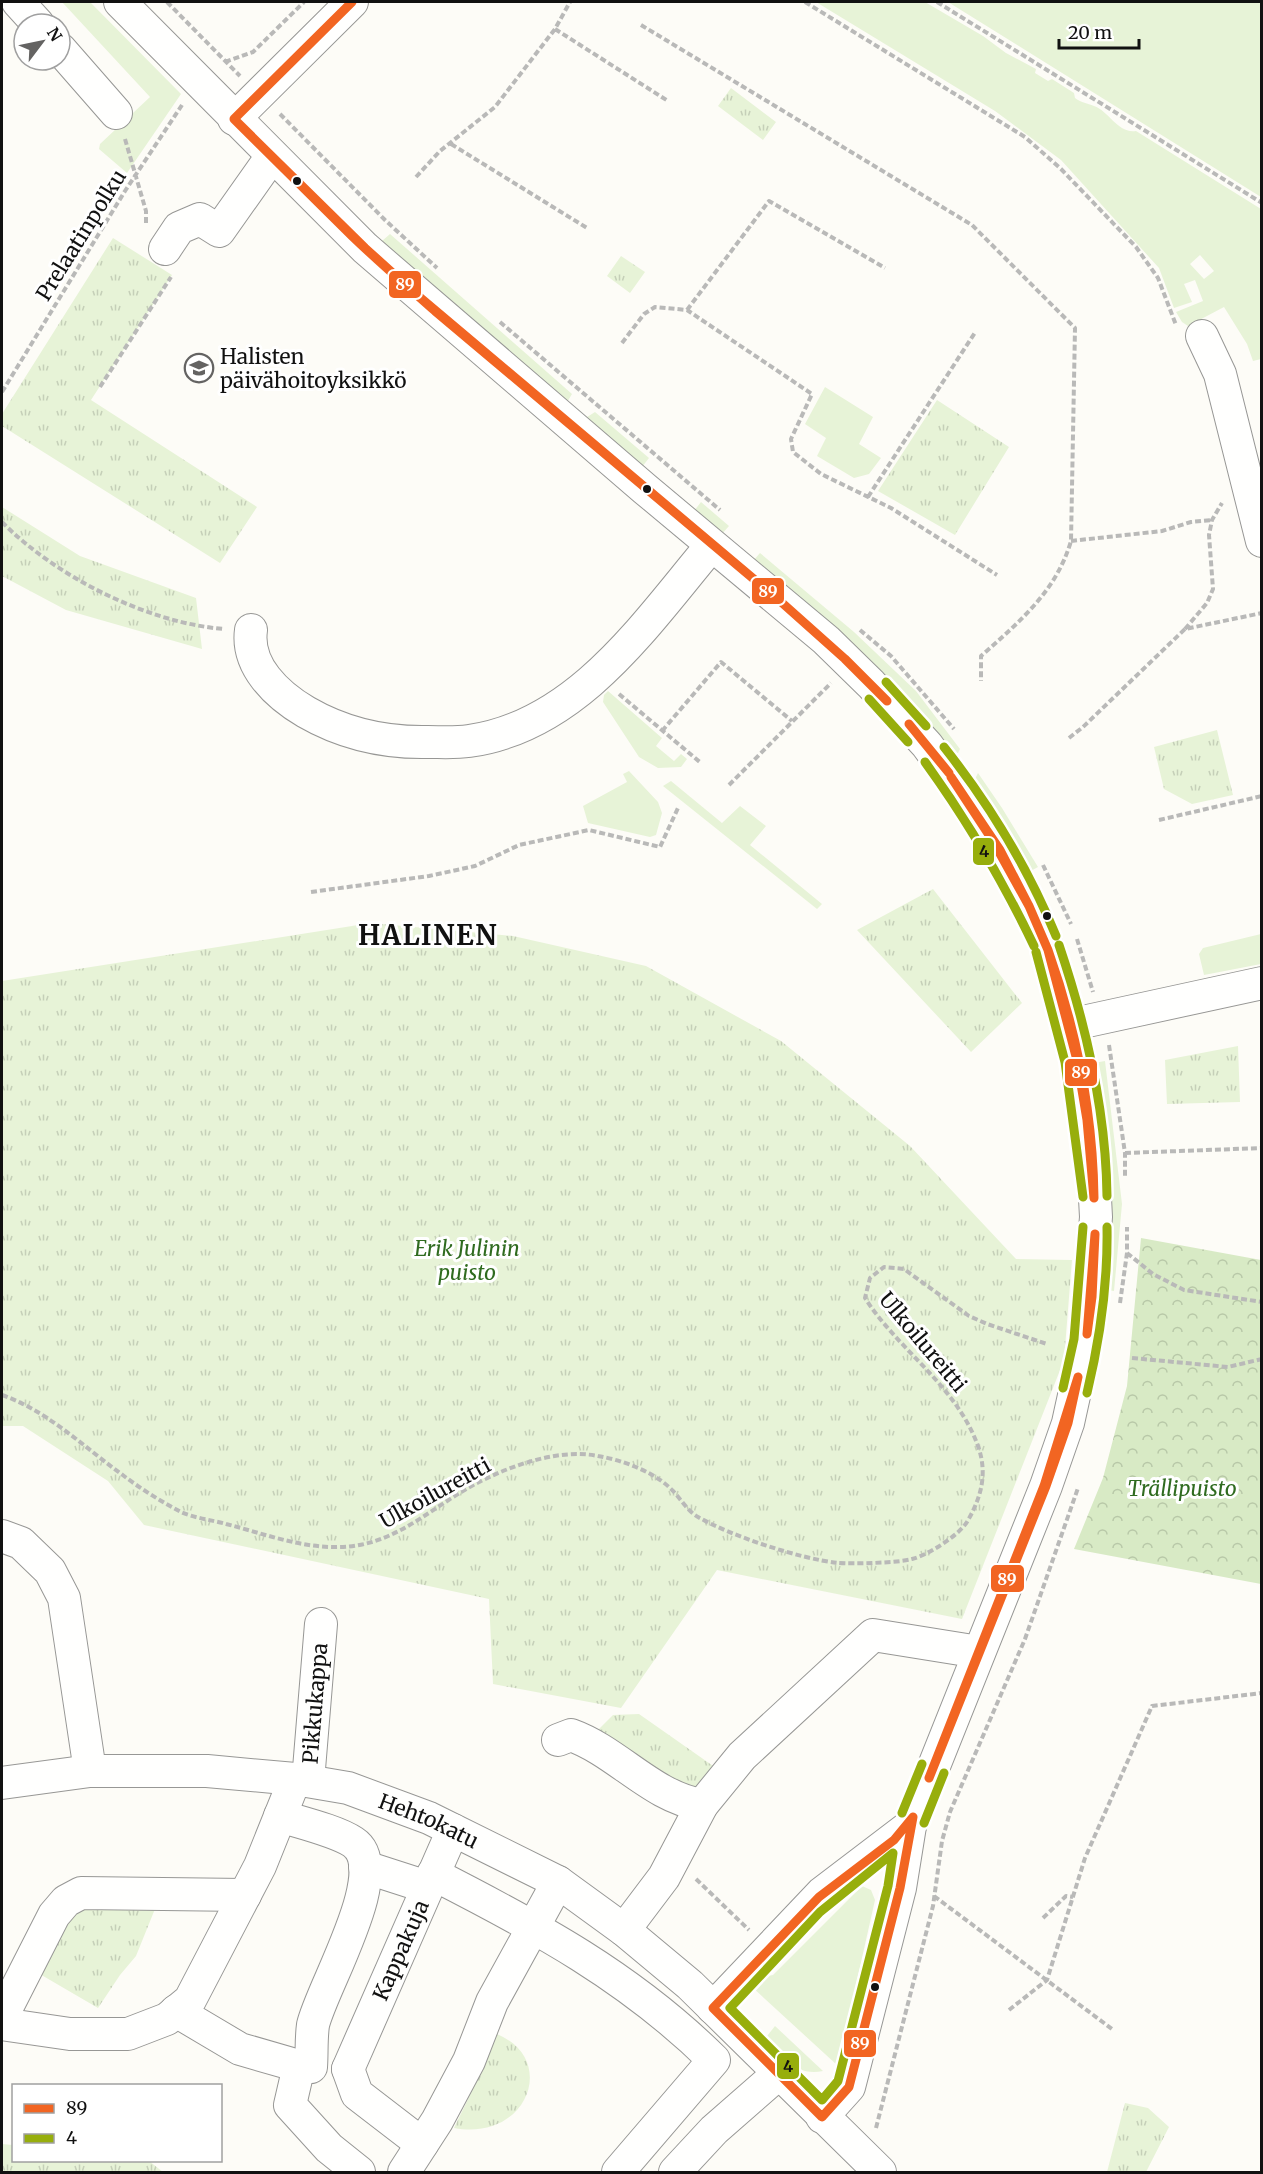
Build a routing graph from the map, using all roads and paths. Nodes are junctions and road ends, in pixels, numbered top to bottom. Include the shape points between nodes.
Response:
1 (18, 2) edge
2 (120, 2) edge
3 (166, 2) edge
4 (304, 2) edge
5 (352, 2) edge
6 (570, 2) edge
7 (805, 2) edge
8 (937, 2) edge
9 (2, 17) edge
10 (641, 25) dead end
11 (555, 28) junction
12 (226, 61) junction
13 (72, 63) edge
14 (220, 66) dead end
15 (259, 95) junction
16 (188, 96) dead end
17 (668, 101) dead end
18 (116, 113) joint
19 (234, 119) junction
20 (451, 144) junction
21 (272, 156) junction
22 (137, 173) junction
23 (416, 177) dead end
24 (1262, 203) edge
25 (587, 228) dead end
26 (165, 249) joint
27 (885, 268) dead end
28 (441, 272) dead end
29 (687, 310) junction
30 (492, 315) dead end
31 (976, 331) dead end
32 (1202, 336) joint
33 (622, 343) dead end
34 (2, 392) edge
35 (868, 497) junction
36 (1223, 500) dead end
37 (722, 512) dead end
38 (1212, 520) junction
39 (2, 522) edge
40 (1071, 541) junction
41 (1262, 541) edge
42 (711, 546) junction
43 (998, 575) dead end
44 (1262, 613) edge
45 (855, 625) dead end
46 (1185, 629) junction
47 (251, 630) joint
48 (838, 676) dead end
49 (981, 681) dead end
50 (617, 693) dead end
51 (792, 721) junction
52 (662, 730) junction
53 (956, 731) dead end
54 (1069, 738) dead end
55 (701, 763) dead end
56 (729, 785) dead end
57 (1262, 796) edge
58 (678, 808) dead end
59 (1159, 820) dead end
60 (1040, 859) dead end
61 (311, 892) dead end
62 (1072, 927) dead end
63 (1076, 936) dead end
64 (1262, 983) edge
65 (1100, 1019) junction
66 (1069, 1025) junction
67 (1262, 1148) edge
68 (1125, 1153) junction
69 (1126, 1188) dead end
70 (1126, 1221) dead end
71 (1127, 1253) junction
72 (1262, 1302) edge
73 (1119, 1315) dead end
74 (1047, 1344) dead end
75 (1132, 1358) dead end
76 (1262, 1359) edge
77 (2, 1395) edge
78 (1080, 1485) dead end
79 (2, 1536) edge
80 (321, 1624) dead end
81 (979, 1652) junction
82 (1262, 1693) edge
83 (558, 1740) dead end
84 (90, 1771) junction
85 (302, 1780) junction
86 (2, 1783) edge
87 (702, 1805) junction
88 (280, 1816) junction
89 (910, 1826) junction
90 (453, 1830) junction
91 (674, 1858) junction
92 (860, 1864) junction
93 (365, 1867) junction
94 (430, 1881) junction
95 (558, 1882) junction
96 (900, 1888) junction
97 (245, 1895) junction
98 (934, 1896) junction
99 (1073, 1897) junction
100 (1043, 1918) dead end
101 (535, 1927) junction
102 (624, 1930) junction
103 (752, 1932) dead end
104 (1047, 1980) junction
105 (713, 2008) junction
106 (1009, 2010) dead end
107 (176, 2012) junction
108 (2, 2017) edge
109 (2, 2024) edge
110 (1112, 2029) dead end
111 (305, 2066) junction
112 (348, 2069) junction
113 (778, 2074) junction
114 (880, 2110) dead end
115 (822, 2117) junction
116 (422, 2144) junction
117 (359, 2172) edge
118 (404, 2172) edge
119 (618, 2172) edge
120 (675, 2172) edge
121 (880, 2172) edge

1 - 9 street
2 - 19 street
3 - 12 path
4 - 12 path via 253,52
5 - 15 street
6 - 11 path
7 - 32 path via 1024,137 1061,169 1136,248 1158,278 1182,340
8 - 24 path
10 - 40 path via 972,225 1075,328
11 - 17 path
11 - 20 path via 495,107
12 - 14 path
12 - 15 path
13 - 18 street
15 - 19 street
15 - 28 path
16 - 22 path, Prelaatinpolku
18 - 22 path
19 - 21 street
20 - 23 path
20 - 25 path
21 - 26 street via 219,231 200,219 180,228
21 - 42 street via 417,295
22 - 26 path via 146,211 146,231
22 - 34 path, Prelaatinpolku
27 - 29 path via 769,201
29 - 33 path via 655,307 644,314
29 - 35 path via 812,394 790,439 793,452 822,474
30 - 37 path
31 - 35 path
32 - 41 street via 1220,374
35 - 43 path
36 - 38 path
38 - 40 path via 1162,531
38 - 46 path via 1209,535 1213,589 1207,603
39 - 47 path via 22,543 63,572 140,610 209,627
40 - 49 path via 1054,582 1038,604 981,656
42 - 47 street via 612,662 586,685 526,723 468,742 377,739 326,724 297,707 267,679 249,649
42 - 66 street via 833,647 901,715 950,775 1033,913
44 - 46 path
45 - 53 path via 891,656
46 - 54 path
48 - 51 path
50 - 52 path
51 - 52 path via 721,662
51 - 56 path
52 - 55 path
57 - 59 path
58 - 61 path via 660,847 589,830 519,845 475,866
60 - 62 path
63 - 65 path
64 - 65 street
65 - 66 street
65 - 68 path via 1111,1052
66 - 81 street via 1083,1094 1096,1217 1086,1341 1068,1423
67 - 68 path
68 - 69 path
70 - 71 path
71 - 72 path via 1153,1274 1184,1290
71 - 73 path
74 - 77 path, Ulkoilureitti via 969,1316 904,1269 884,1267 870,1278 865,1298 877,1316 957,1406 978,1445 983,1485 963,1528 949,1540 913,1559 838,1563 744,1538 695,1515 668,1486 640,1469 597,1455 573,1454 534,1461 475,1485 434,1513 370,1545 335,1548 292,1541 183,1513 128,1480 44,1416
75 - 76 path via 1228,1367
78 - 98 path via 1025,1639 950,1812
79 - 84 street via 21,1543 50,1571 64,1598
80 - 85 street, Pikkukappa
81 - 87 street via 873,1635 742,1756
81 - 89 street
82 - 99 path via 1152,1706 1085,1858
83 - 87 street via 571,1735 593,1743 681,1802
84 - 85 street, Hehtokatu via 159,1769
84 - 86 street, Hehtokatu
85 - 88 street, Pikkukappa
85 - 90 street, Hehtokatu via 348,1788 388,1801
87 - 91 street
88 - 93 street via 354,1842 366,1859
88 - 97 street, Pikkukappa
89 - 92 street
89 - 96 street
90 - 94 street, Kappakuja
90 - 95 street, Hehtokatu
91 - 102 street
91 - 103 path
92 - 96 street via 887,1886
92 - 105 street via 822,1893
93 - 94 street
93 - 111 street via 364,1888 313,2025
94 - 101 street
94 - 112 street, Kappakuja
95 - 101 street
95 - 102 street, Hehtokatu
96 - 115 street via 849,2087
97 - 107 street, Pikkukappa via 190,2000
97 - 108 street via 81,1893 66,1901 54,1915
98 - 104 path
98 - 114 path
99 - 100 path via 1066,1896
99 - 104 path
101 - 116 street via 492,2002 469,2061
101 - 119 street via 584,1955 643,1998 714,2060
102 - 105 street, Hehtokatu
104 - 106 path
104 - 110 path
105 - 113 street, Hehtokatu
107 - 109 street via 128,2034 70,2034
107 - 111 street via 240,2049
111 - 112 street
111 - 117 street via 290,2105 329,2148
112 - 116 street via 357,2094
113 - 115 street, Hehtokatu
113 - 120 street via 714,2130
115 - 121 street, Hehtokatu
116 - 118 street

